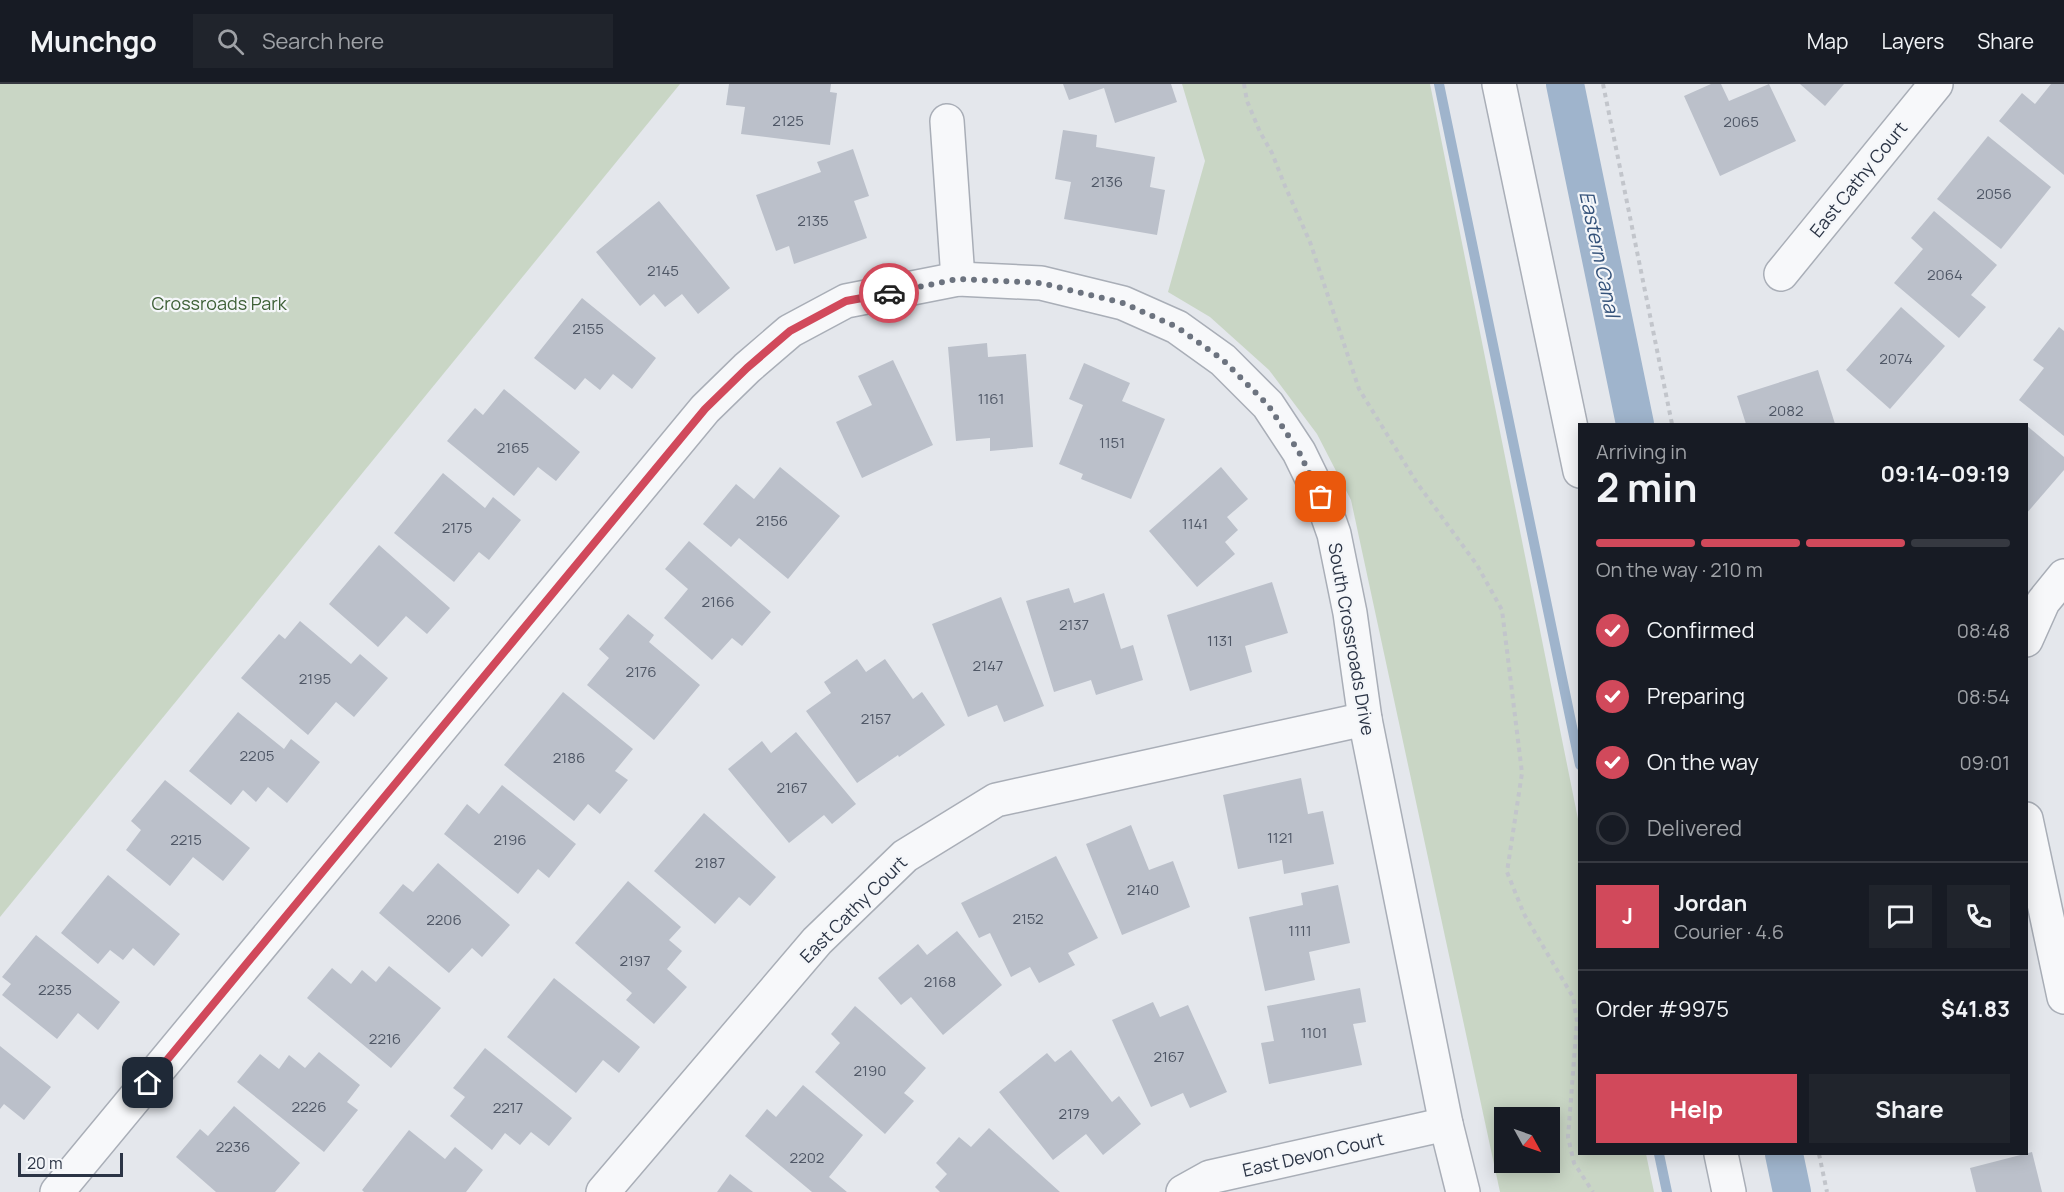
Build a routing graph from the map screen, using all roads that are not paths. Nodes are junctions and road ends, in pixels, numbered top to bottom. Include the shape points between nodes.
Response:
1 (1499, 84) edge
2 (1936, 84) edge
3 (947, 121) dead end
4 (1781, 274) dead end
5 (958, 279) junction
6 (1578, 461) edge
7 (2064, 576) edge
8 (2028, 636) edge
9 (1365, 719) junction
10 (2028, 828) edge
11 (2064, 997) edge
12 (1446, 1124) junction
13 (1721, 1155) edge
14 (57, 1192) edge
15 (603, 1192) edge
16 (1183, 1192) edge
17 (1463, 1192) edge
18 (1729, 1192) edge

1 - 6 street
2 - 4 street, East Cathy Court
3 - 5 street
5 - 9 street, South Crossroads Drive via 1041,283 1123,303 1177,327 1223,360 1268,405 1299,452 1334,534
5 - 14 street, South Crossroads Drive via 846,301 790,331 705,409
7 - 8 street via 2043,602
9 - 12 street, South Crossroads Drive
9 - 15 street, East Cathy Court via 996,800 905,856 817,941
10 - 11 street
12 - 16 street, East Devon Court via 1210,1177
12 - 17 street, South Crossroads Drive
13 - 18 street

